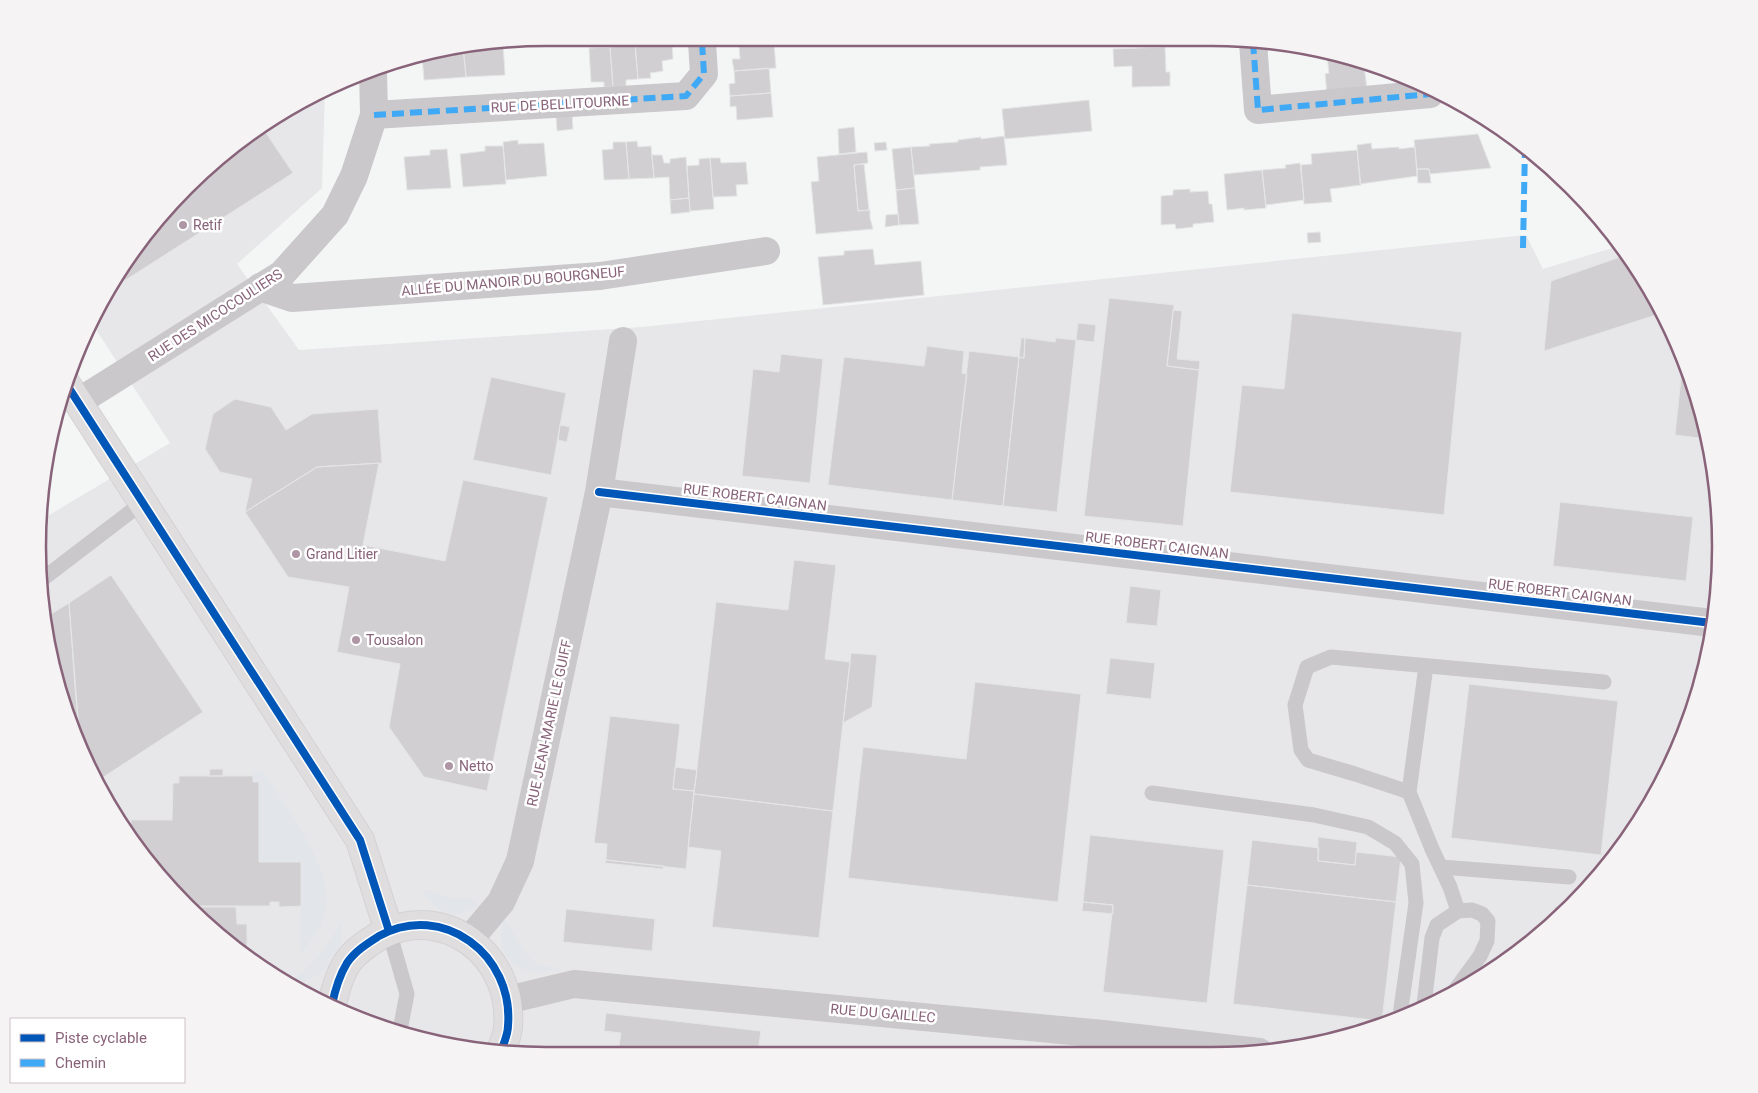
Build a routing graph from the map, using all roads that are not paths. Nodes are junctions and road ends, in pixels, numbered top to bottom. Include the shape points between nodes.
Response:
1 (702, 46) edge
2 (1253, 48) edge
3 (373, 78) edge
4 (1425, 94) edge
5 (374, 115) junction
6 (766, 251) dead end
7 (260, 287) junction
8 (623, 341) dead end
9 (72, 392) edge
10 (600, 492) junction
11 (142, 504) junction
12 (47, 576) edge
13 (1705, 622) edge
14 (1426, 666) junction
15 (1604, 682) dead end
16 (1409, 792) junction
17 (1152, 793) dead end
18 (1441, 868) junction
19 (1569, 877) dead end
20 (1458, 911) junction
21 (389, 931) junction
22 (469, 940) junction
23 (1462, 980) edge
24 (333, 999) edge
25 (1425, 999) edge
26 (508, 1000) junction
27 (1401, 1010) edge
28 (401, 1025) edge
29 (503, 1045) edge
30 (1215, 1047) edge

1 - 5 street, RUE DE BELLITOURNE via 704,74 686,96
2 - 4 street via 1258,110
3 - 5 street, RUE DES MICOCOULIERS
5 - 7 street, RUE DES MICOCOULIERS via 354,176 335,215 282,274
6 - 7 street, ALLÉE DU MANOIR DU BOURGNEUF via 580,278 292,298
7 - 9 street, RUE DES MICOCOULIERS
8 - 10 street, RUE JEAN-MARIE LE GUIFF
9 - 11 main road
10 - 13 street, RUE ROBERT CAIGNAN
10 - 22 street, RUE JEAN-MARIE LE GUIFF via 520,861 501,902
11 - 12 lane
11 - 21 main road via 360,840
14 - 15 lane
14 - 16 lane
14 - 16 lane via 1331,657 1307,667 1295,705 1301,750 1308,760
16 - 18 lane
17 - 27 lane via 1314,815 1368,827 1395,843 1412,864 1416,903
18 - 19 lane
18 - 20 lane
20 - 23 lane via 1472,910 1488,921 1487,941
20 - 25 lane via 1437,925 1432,938
21 - 22 main road via 416,925 444,928
21 - 24 main road via 366,943 348,961 336,984
21 - 28 lane via 407,994
22 - 26 main road via 488,956 501,977
26 - 29 main road via 508,1027
26 - 30 street, RUE DU GAILLEC via 574,984

